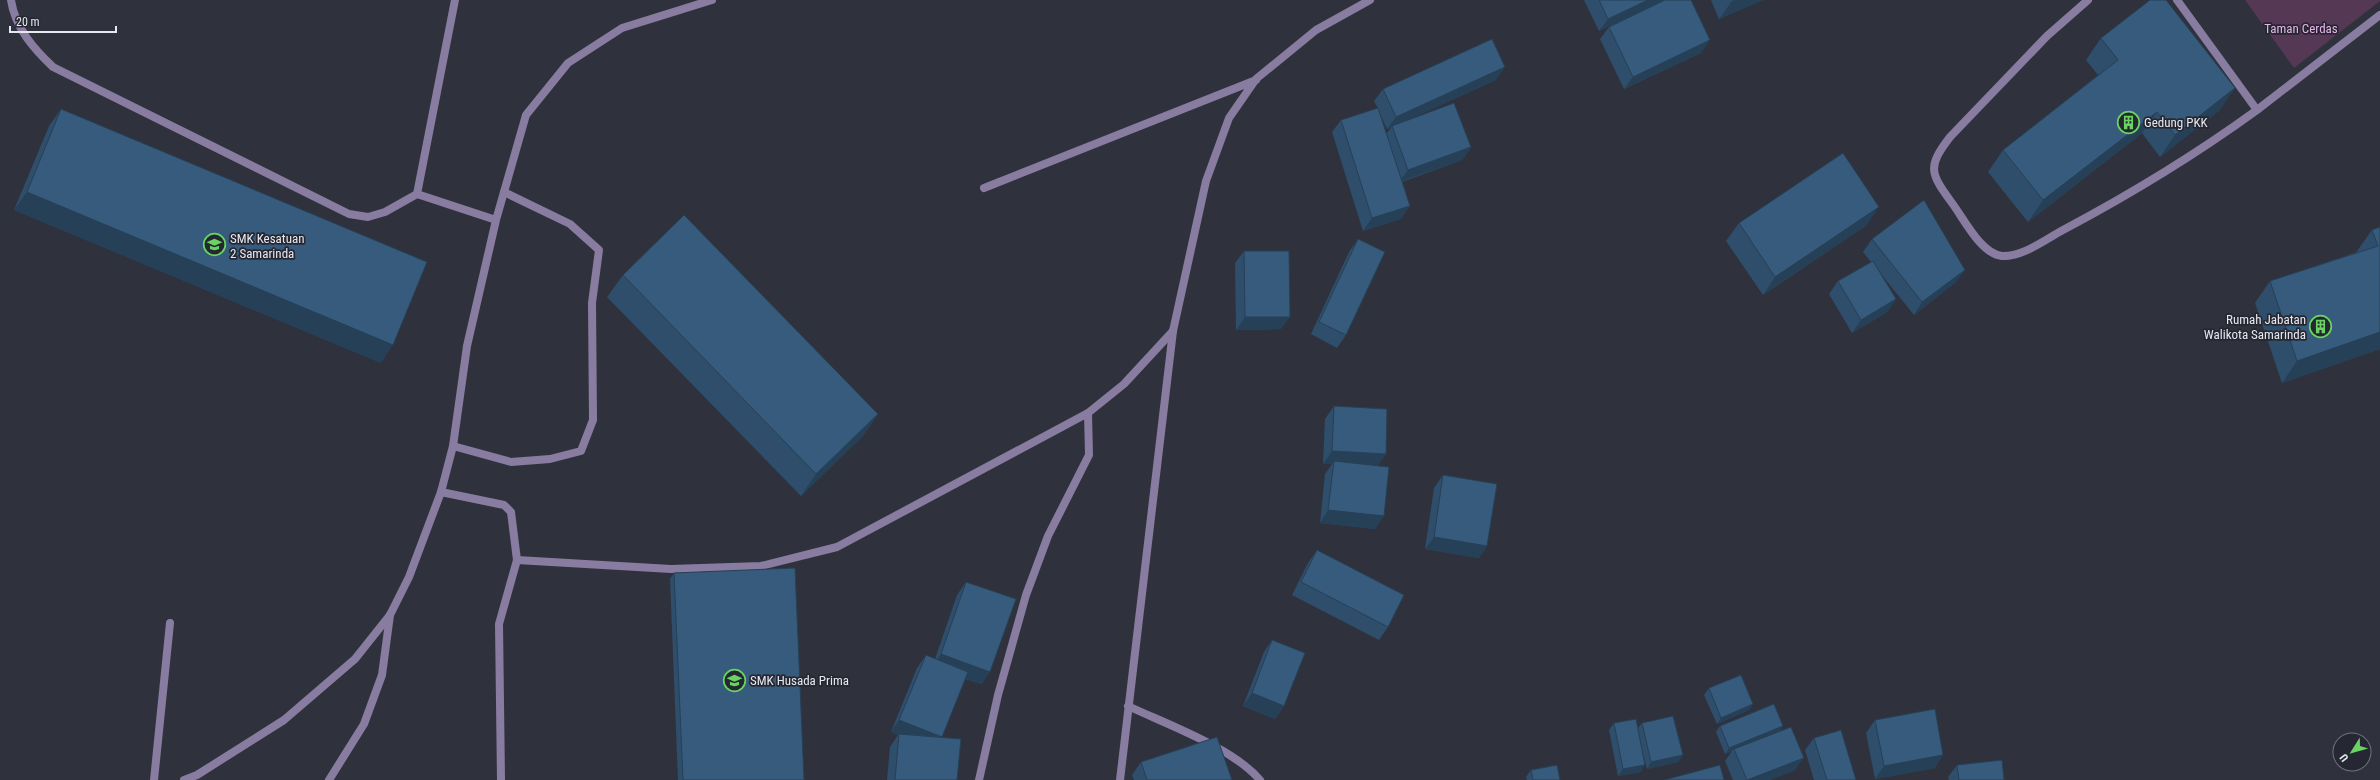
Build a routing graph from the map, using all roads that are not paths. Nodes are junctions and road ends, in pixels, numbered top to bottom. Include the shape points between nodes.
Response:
1 (11, 0) edge
2 (455, 0) edge
3 (712, 0) edge
4 (1370, 0) edge
5 (2088, 0) edge
6 (2177, 0) edge
7 (2380, 15) edge
8 (1256, 79) junction
9 (2257, 110) junction
10 (984, 188) dead end
11 (504, 192) junction
12 (417, 194) junction
13 (496, 220) junction
14 (1173, 331) junction
15 (1088, 413) junction
16 (453, 446) junction
17 (441, 492) junction
18 (517, 560) junction
19 (390, 615) junction
20 (170, 623) dead end
21 (1128, 706) junction
22 (154, 780) edge
23 (184, 780) edge
24 (329, 780) edge
25 (502, 780) edge
26 (978, 780) edge
27 (1120, 780) edge
28 (1260, 780) edge

1 - 12 street via 13,12 32,48 53,67 349,214 368,217 385,212
2 - 12 street
3 - 11 street via 622,28 568,63 526,115
4 - 8 street via 1316,30
5 - 9 street via 2047,36 1950,137 1936,155 1933,169 1940,186 1987,251 2003,256 2024,251 2115,202 2202,150
6 - 9 street
7 - 9 street
8 - 10 street
8 - 14 street via 1229,118 1206,181
11 - 13 street
11 - 16 street via 570,224 599,250 592,303 593,420 581,451 550,459 511,462
12 - 13 street
13 - 16 street via 467,346
14 - 15 street via 1124,384
14 - 21 street
15 - 18 street via 837,547 761,566 671,569
15 - 26 street via 1089,455 1048,536 1026,595
16 - 17 street
17 - 18 street via 504,505 511,512
17 - 19 street via 409,577
18 - 25 street via 499,624
19 - 23 street via 355,659 284,720 197,775
19 - 24 street via 382,675 364,724
20 - 22 street
21 - 27 street
21 - 28 street via 1221,750

